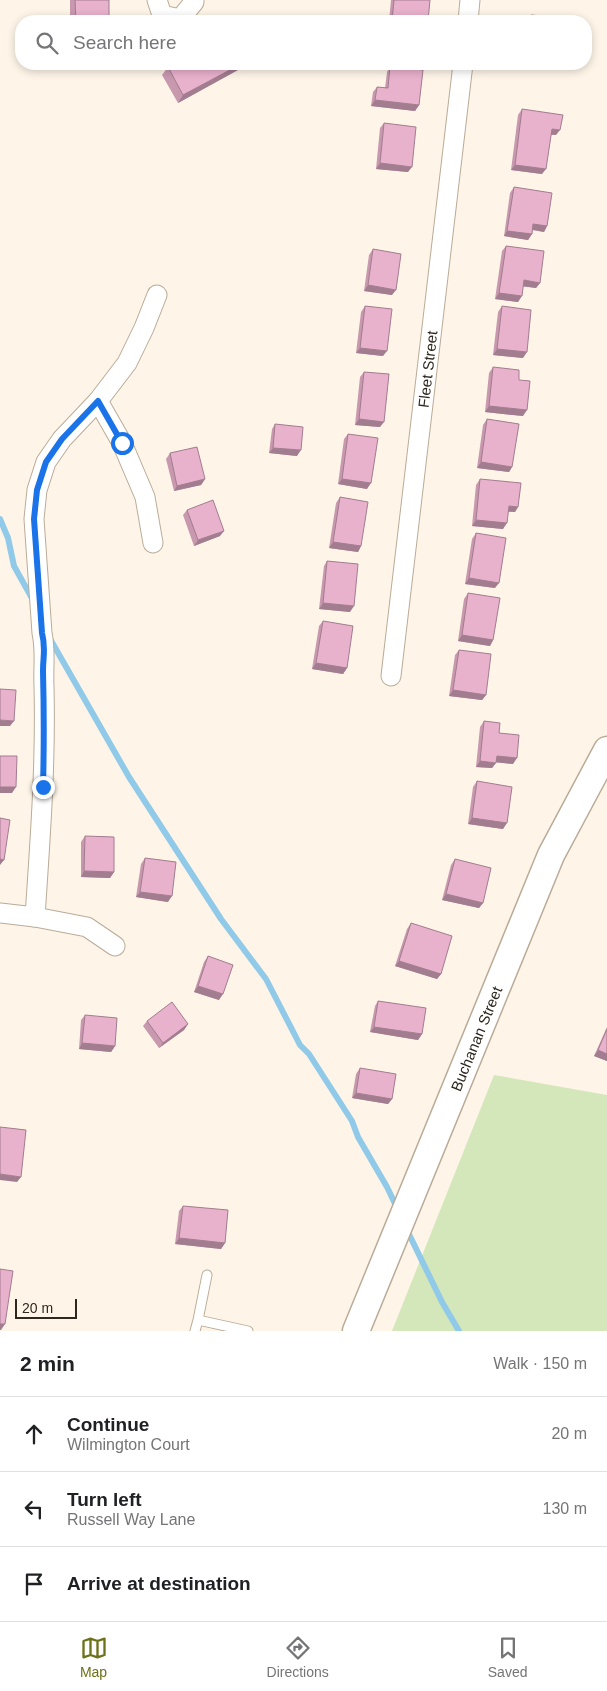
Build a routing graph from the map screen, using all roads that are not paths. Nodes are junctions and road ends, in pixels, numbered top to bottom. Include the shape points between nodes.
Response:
1 (157, 0) edge
2 (194, 0) edge
3 (470, 0) edge
4 (162, 15) edge
5 (183, 15) edge
6 (469, 15) edge
7 (462, 70) edge
8 (156, 295) dead end
9 (98, 401) junction
10 (153, 543) dead end
11 (391, 676) dead end
12 (607, 750) edge
13 (0, 914) edge
14 (35, 917) junction
15 (115, 946) dead end
16 (207, 1275) dead end
17 (198, 1320) junction
18 (195, 1331) edge
19 (248, 1331) edge
20 (356, 1331) edge

1 - 4 street
2 - 5 street
3 - 6 street
7 - 11 street, Fleet Street
8 - 9 street via 127,363
9 - 10 street via 122,443 144,497
9 - 14 street via 62,439 46,462 37,490 34,519 45,647 43,787
12 - 20 street, Buchanan Street via 551,855
13 - 14 street
14 - 15 street via 87,927
16 - 17 lane
17 - 18 lane
17 - 19 lane

